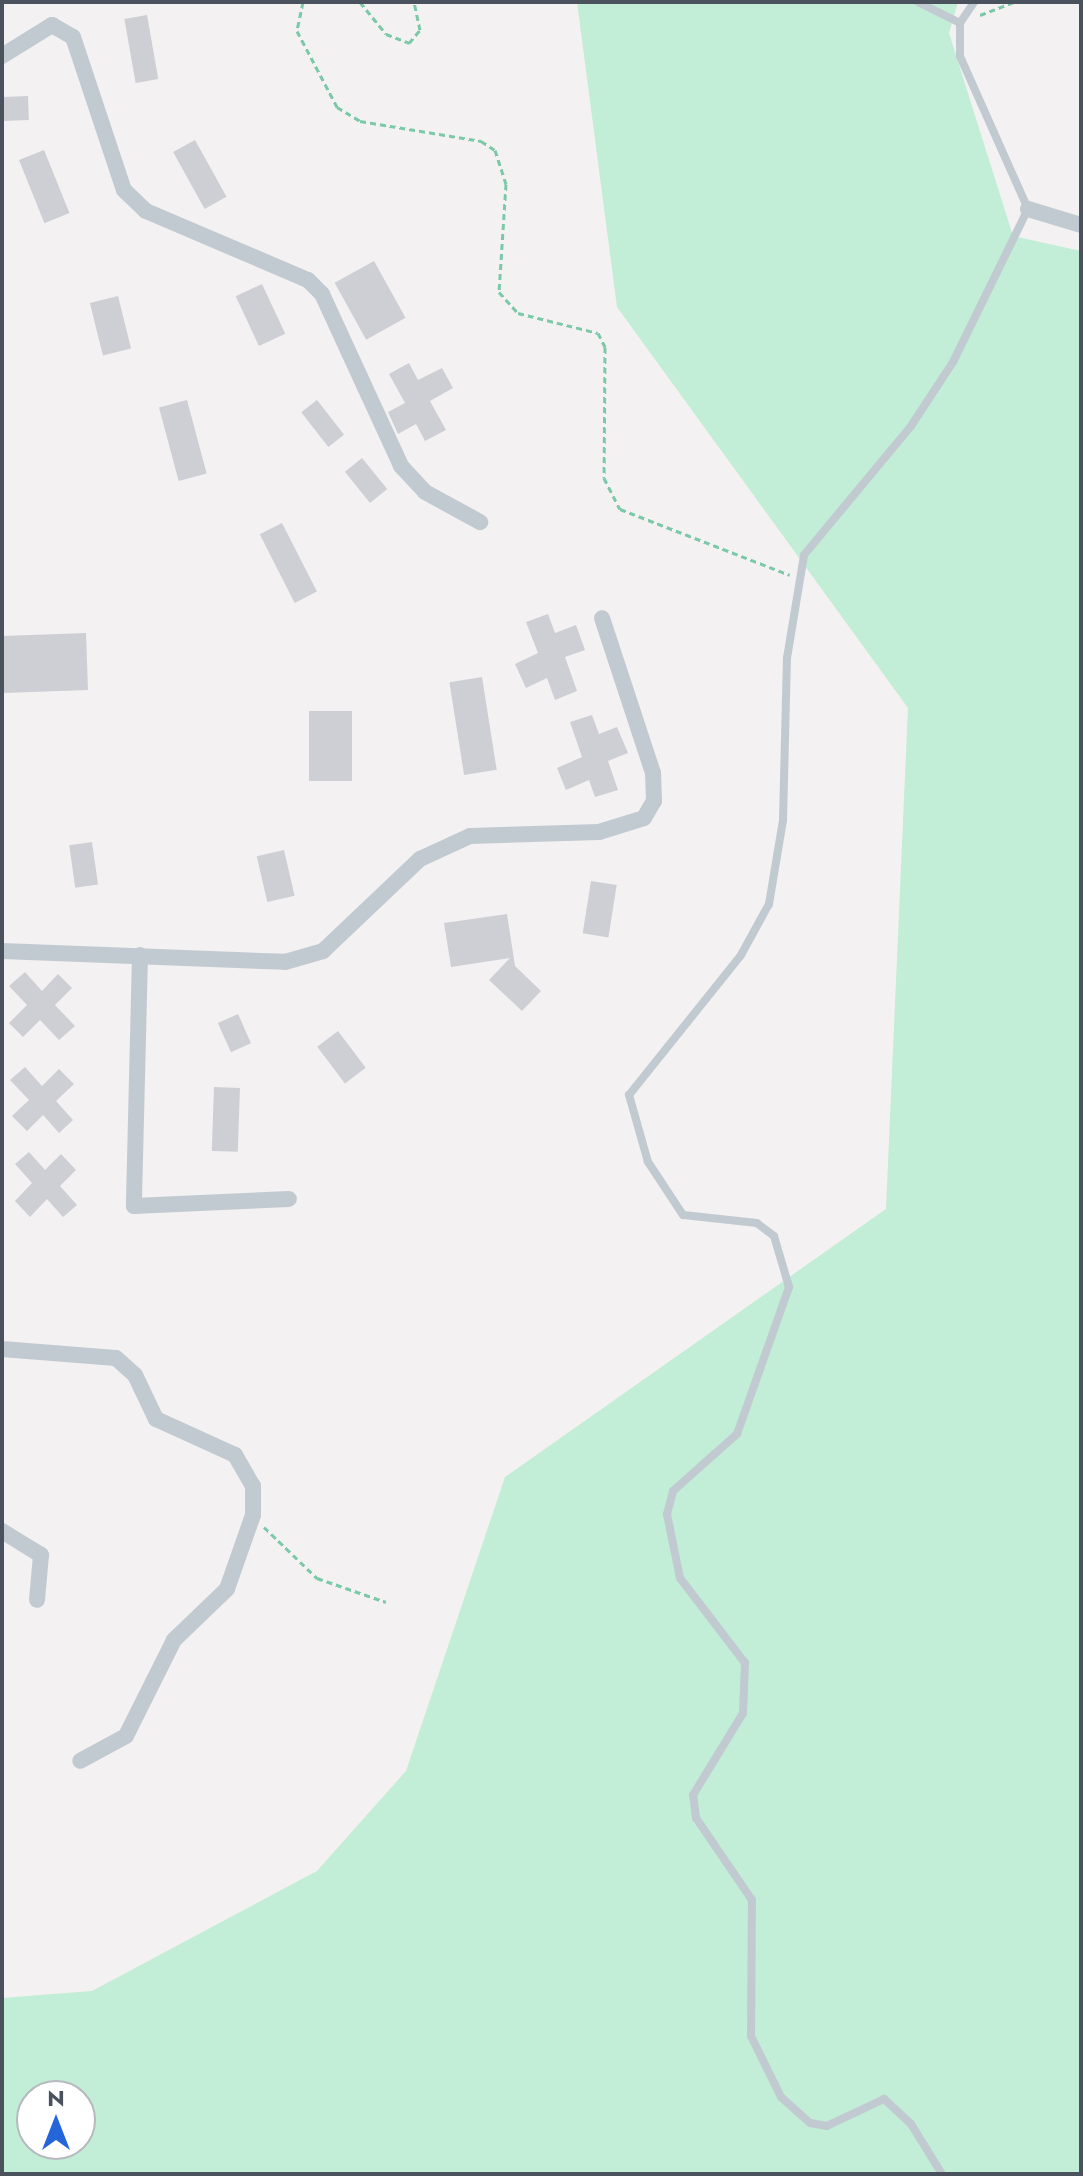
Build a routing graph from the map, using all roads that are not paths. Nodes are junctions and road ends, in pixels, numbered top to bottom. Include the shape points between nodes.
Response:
1 (918, 2) edge
2 (974, 2) edge
3 (960, 23) junction
4 (2, 56) edge
5 (1028, 209) junction
6 (1081, 225) edge
7 (480, 522) dead end
8 (602, 618) dead end
9 (2, 951) edge
10 (140, 955) junction
11 (289, 1199) dead end
12 (2, 1349) edge
13 (2, 1531) edge
14 (37, 1600) dead end
15 (80, 1761) dead end
16 (942, 2174) edge

1 - 3 lane
2 - 3 lane
3 - 5 lane via 960,56
4 - 7 street via 52,25 73,37 124,190 146,211 308,280 322,294 401,466 425,492
5 - 6 street
5 - 16 lane via 953,362 911,426 813,540 797,578 787,658 781,846 769,904 741,955 629,1095 648,1162 683,1215 757,1223 774,1236 789,1287 737,1434 673,1491 669,1540 680,1578 745,1663 743,1713 693,1795 696,1818 752,1900 751,2036 781,2097 810,2123 840,2122 870,2100 898,2107
8 - 10 street via 653,773 654,801 644,818 599,832 470,836 420,859 323,951 285,962
9 - 10 street
10 - 11 street via 134,1206
12 - 15 street via 116,1358 135,1375 156,1419 235,1455 250,1471 253,1515 227,1589 174,1640 126,1736
13 - 14 street via 41,1555

